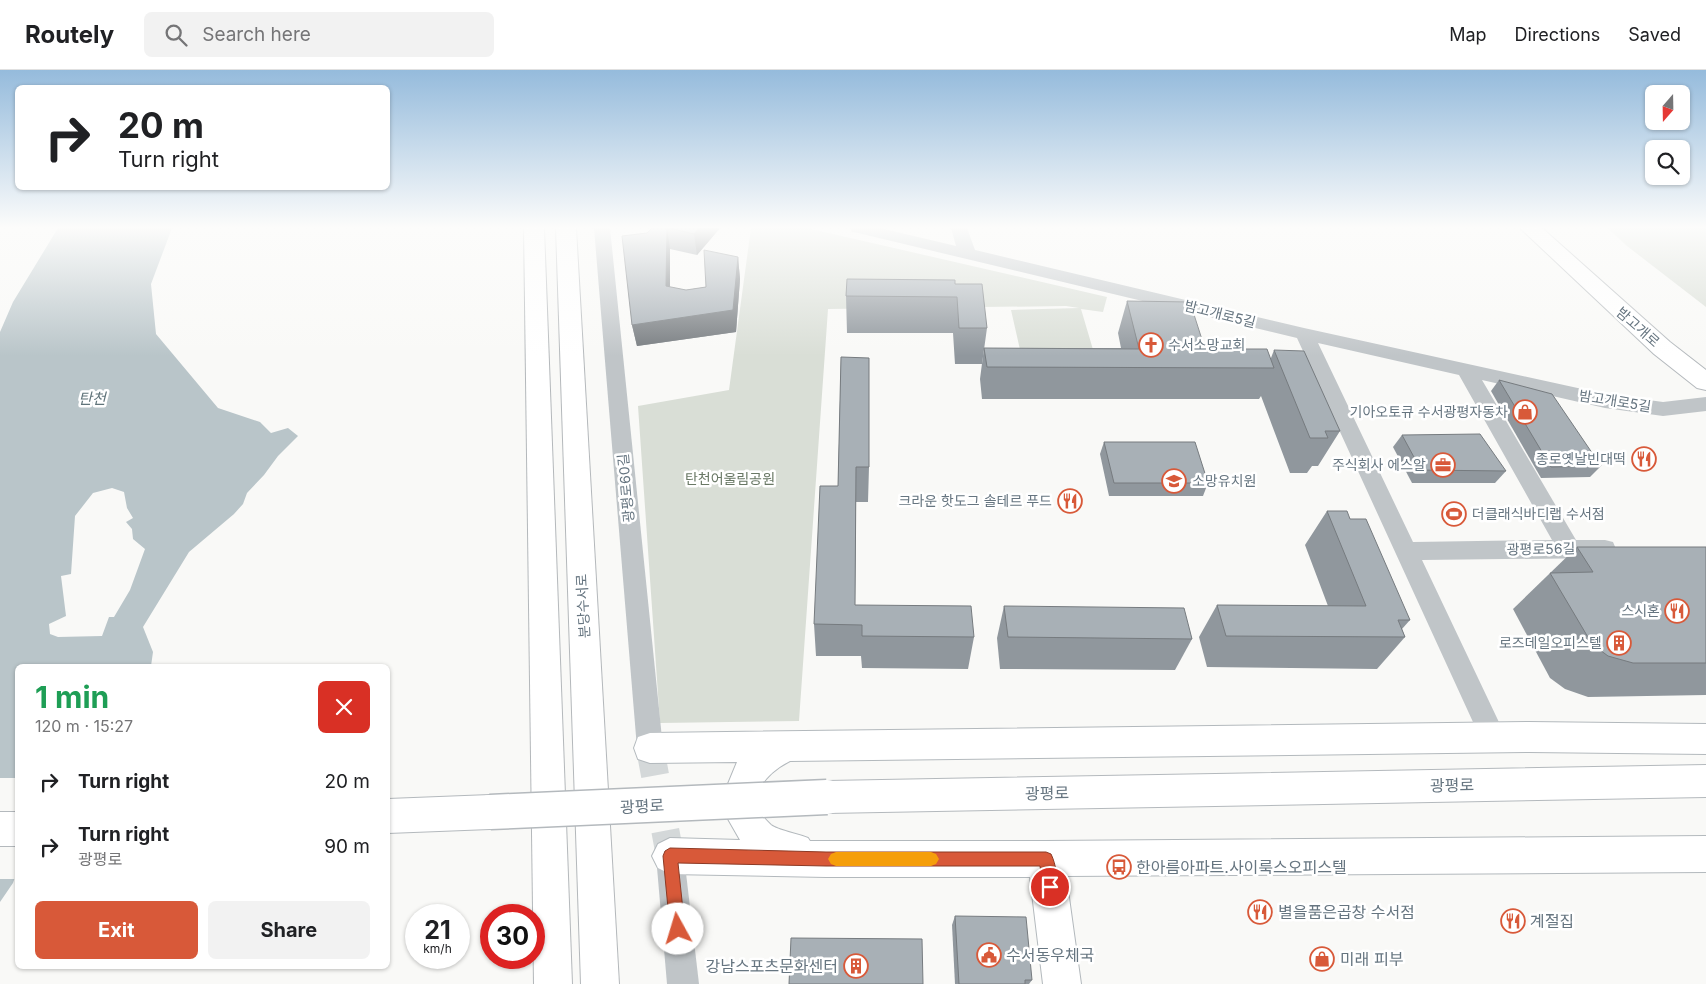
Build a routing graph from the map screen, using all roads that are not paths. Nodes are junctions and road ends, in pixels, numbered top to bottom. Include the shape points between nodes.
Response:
1 (535, 271) edge
2 (568, 271) edge
3 (606, 271) edge
4 (1040, 271) edge
5 (1576, 271) edge
6 (1304, 334) junction
7 (1466, 370) junction
8 (1706, 382) edge
9 (1706, 404) edge
10 (1628, 548) edge
11 (1569, 549) junction
12 (1406, 551) junction
13 (1493, 737) junction
14 (1706, 739) edge
15 (788, 746) junction
16 (650, 748) joint
17 (1706, 781) edge
18 (390, 816) edge
19 (0, 829) edge
20 (15, 829) edge
21 (1706, 854) edge
22 (670, 856) joint
23 (826, 859) junction
24 (1046, 859) junction
25 (553, 984) edge
26 (600, 984) edge
27 (683, 984) edge
28 (1062, 984) edge

1 - 25 main road
2 - 26 main road, 분당수서로
3 - 16 street, 광평로60길
4 - 6 street, 밤고개로5길
5 - 8 main road, 밤고개로 via 1634,324
6 - 7 street, 밤고개로5길
6 - 12 street
7 - 9 street, 밤고개로5길 via 1605,401 1663,409
7 - 11 street
10 - 11 street, 광평로56길
11 - 12 street, 광평로56길
12 - 13 street
13 - 14 main road
13 - 15 main road
15 - 16 main road
15 - 23 main road via 765,757 749,772 740,796 745,819 762,841
17 - 18 main road, 광평로, bridge via 827,797
19 - 20 main road
21 - 24 main road
22 - 23 main road
22 - 27 street
23 - 24 main road
24 - 28 main road

